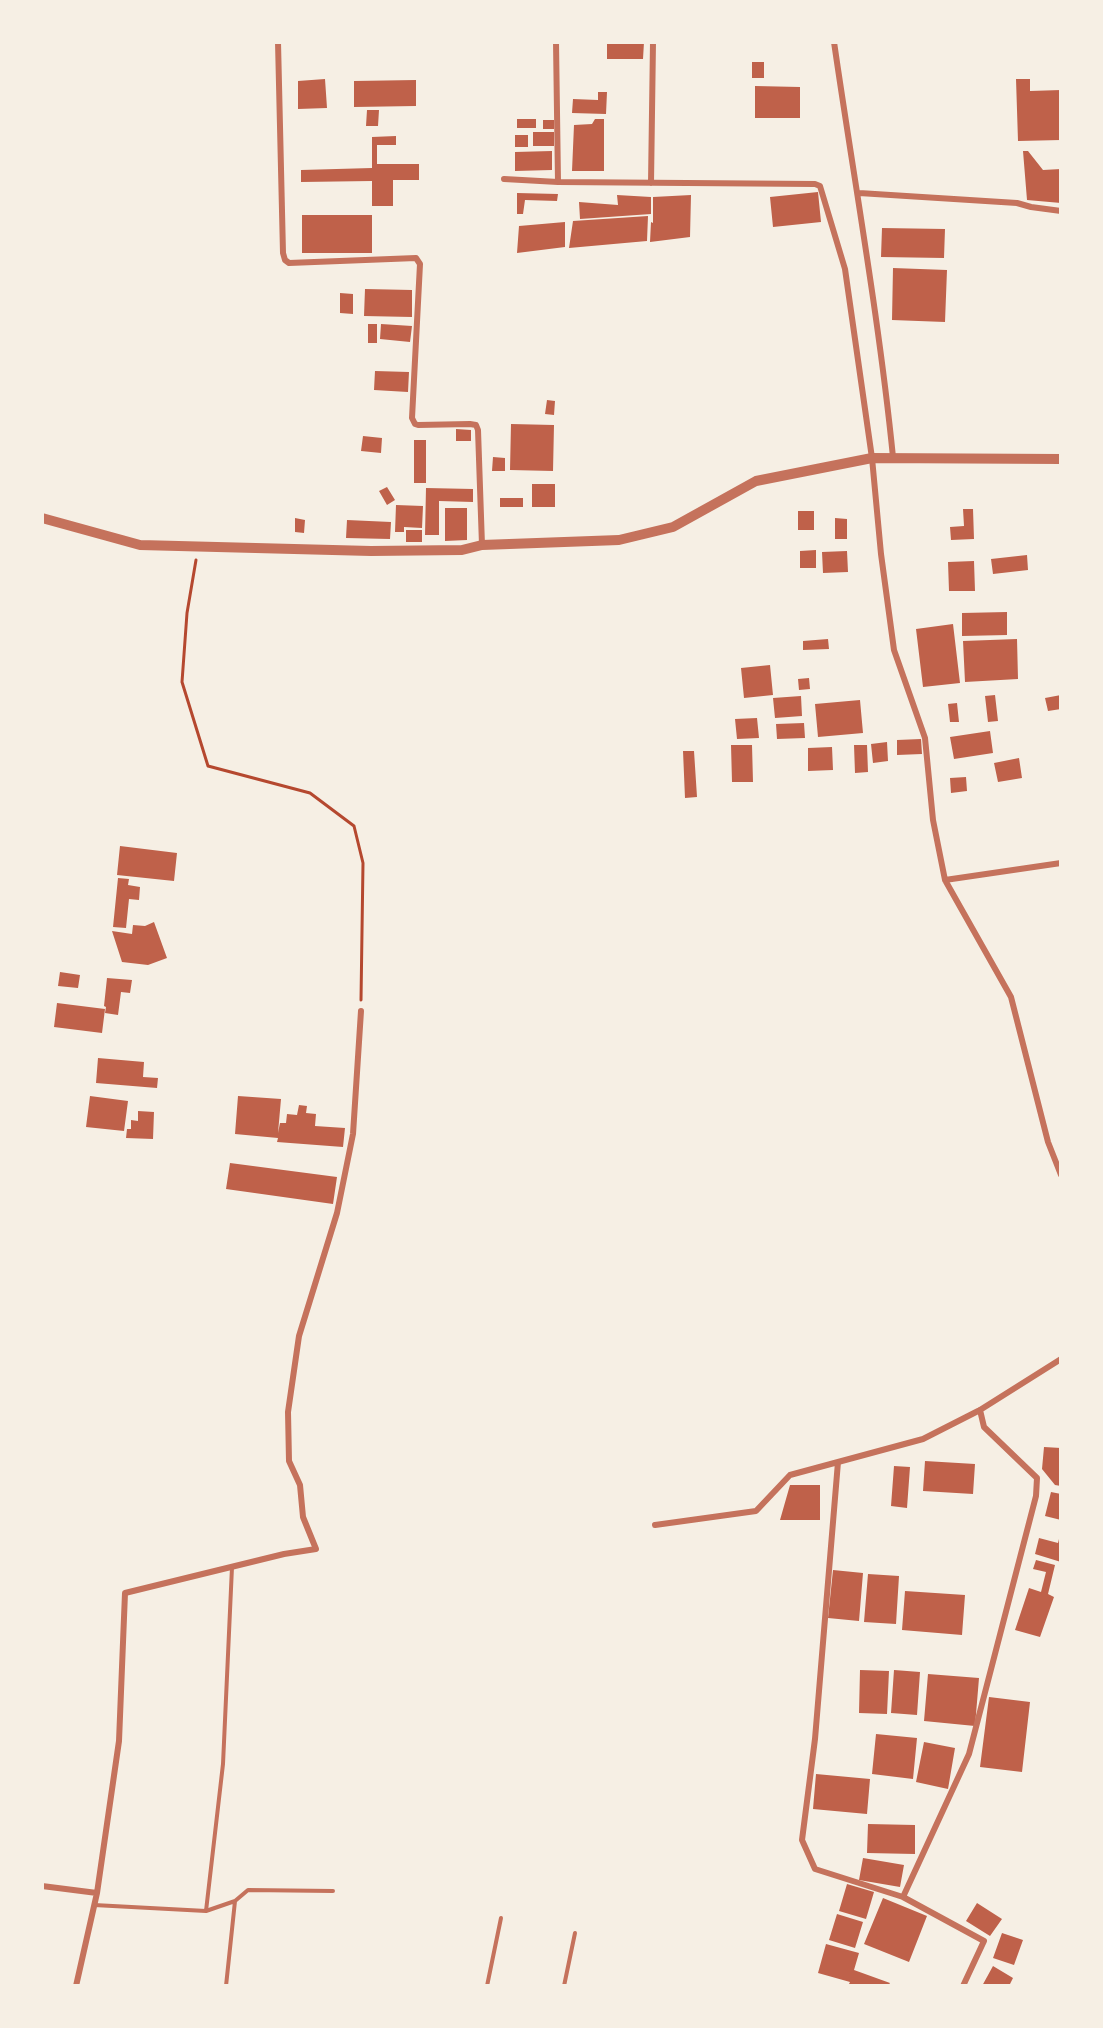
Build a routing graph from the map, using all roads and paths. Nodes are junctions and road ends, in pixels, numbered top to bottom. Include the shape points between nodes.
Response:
1 (278, 42) edge
2 (556, 42) edge
3 (652, 42) edge
4 (834, 42) edge
5 (504, 180) dead end
6 (558, 182) junction
7 (651, 183) junction
8 (859, 193) junction
9 (1061, 211) edge
10 (872, 458) junction
11 (893, 458) junction
12 (1061, 459) edge
13 (42, 518) edge
14 (482, 545) junction
15 (198, 547) junction
16 (1061, 862) edge
17 (945, 880) junction
18 (361, 1011) joint
19 (1061, 1175) edge
20 (1061, 1359) edge
21 (980, 1410) junction
22 (838, 1462) junction
23 (655, 1525) dead end
24 (232, 1567) junction
25 (42, 1886) edge
26 (333, 1891) dead end
27 (97, 1893) junction
28 (903, 1897) junction
29 (235, 1901) junction
30 (94, 1905) junction
31 (206, 1911) junction
32 (501, 1918) dead end
33 (575, 1933) dead end
34 (76, 1986) edge
35 (226, 1986) edge
36 (487, 1986) edge
37 (564, 1986) edge
38 (963, 1986) edge

1 - 14 street via 285,260 289,263 416,258 420,264 412,418 418,425 476,425
2 - 6 street
3 - 7 street
4 - 8 street
5 - 6 street
6 - 7 street
7 - 10 street via 820,186 845,269
8 - 9 street via 1017,203
8 - 11 street
10 - 11 street
10 - 14 street via 756,481 674,527 619,540
10 - 17 street via 894,650 925,738 933,820
11 - 12 street
13 - 15 street via 140,545
14 - 15 street via 371,551
15 - 18 path via 187,613 182,682 208,766 310,793 354,826 363,863
16 - 17 street
17 - 19 street via 1011,997 1048,1142
18 - 24 street via 354,1134 337,1213 299,1336 288,1412 289,1461 300,1485 303,1516 316,1548
20 - 21 street
21 - 22 street via 923,1439
21 - 28 street via 984,1426 1037,1478 1036,1496 969,1754
22 - 23 street via 789,1475 756,1511
22 - 28 street via 815,1739 802,1840 815,1869
24 - 27 street via 125,1593 119,1741
24 - 31 lane via 223,1764
25 - 27 street
26 - 29 lane via 248,1890
27 - 30 street
28 - 38 street via 984,1941
29 - 31 lane
29 - 35 lane
30 - 31 lane
30 - 34 street
32 - 36 lane
33 - 37 lane

